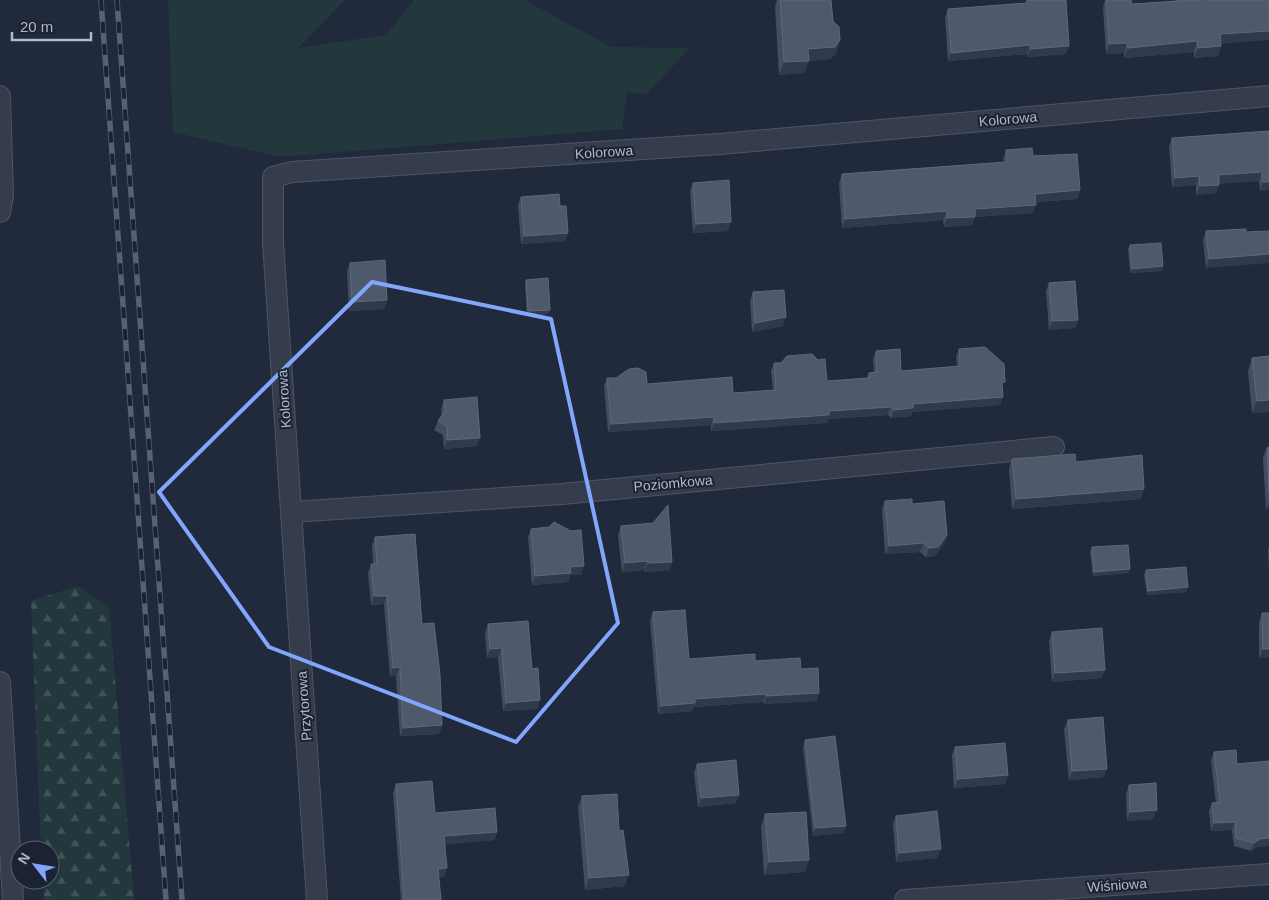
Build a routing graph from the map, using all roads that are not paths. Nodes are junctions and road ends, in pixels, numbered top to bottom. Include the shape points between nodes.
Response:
1 (0, 96) edge
2 (1269, 96) edge
3 (0, 212) edge
4 (1054, 446) dead end
5 (292, 512) junction
6 (0, 682) edge
7 (3, 799) edge
8 (1269, 874) edge
9 (13, 900) edge
10 (317, 900) edge
11 (905, 900) edge

1 - 3 street via 3,195
2 - 5 street, Kolorowa via 720,144 292,172 273,177 273,242
4 - 5 street, Poziomkowa via 562,494
5 - 10 street, Przytorowa
6 - 7 street
7 - 9 street
8 - 11 street, Wiśniowa

